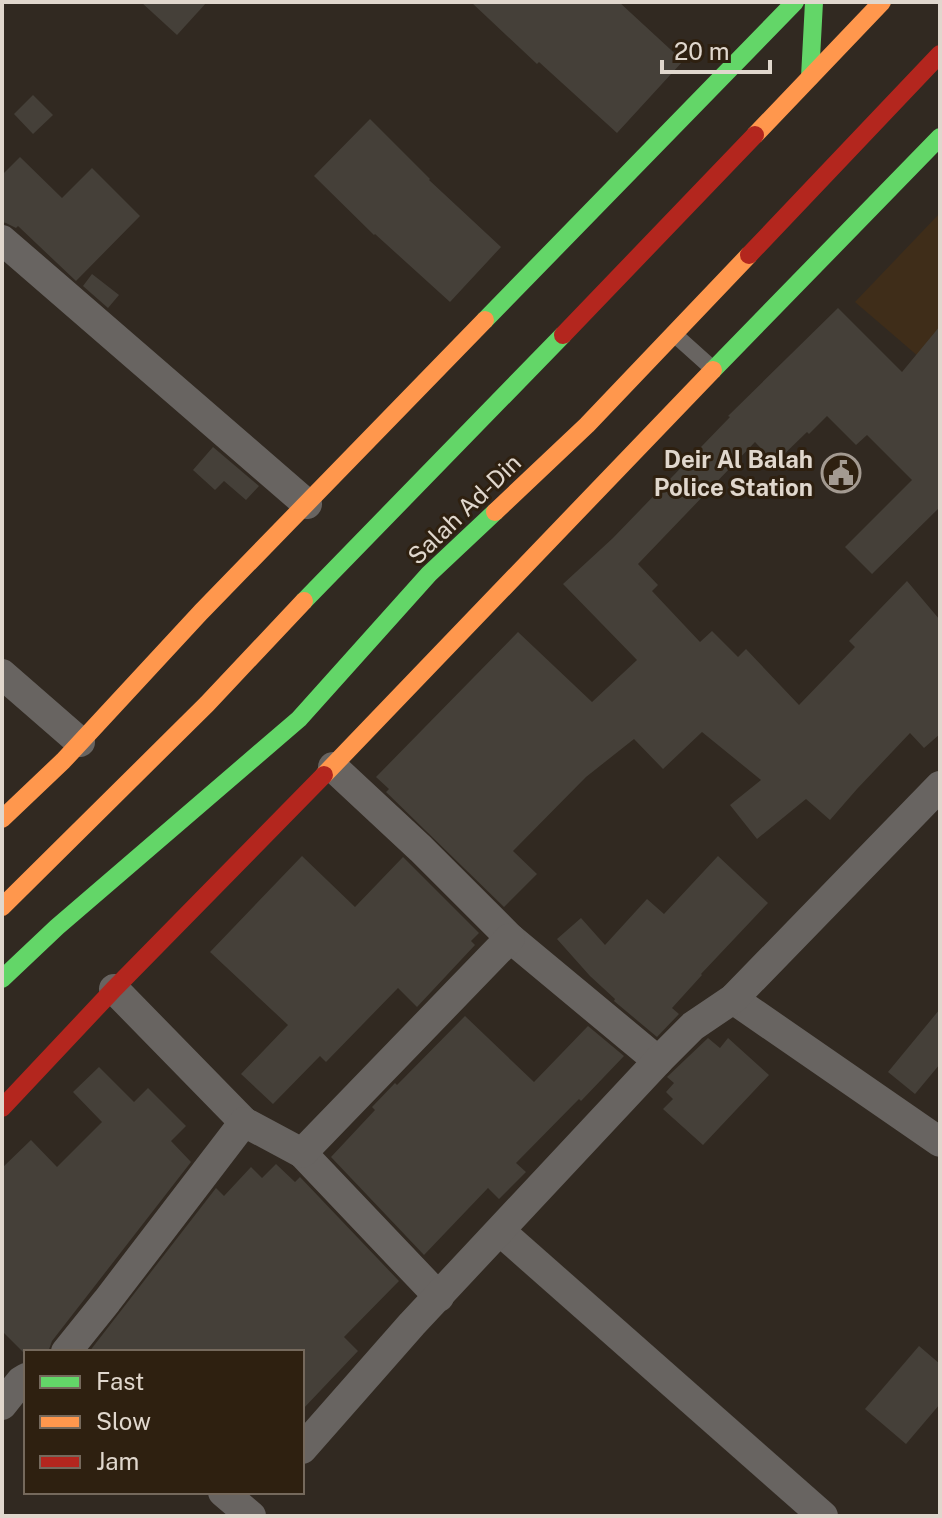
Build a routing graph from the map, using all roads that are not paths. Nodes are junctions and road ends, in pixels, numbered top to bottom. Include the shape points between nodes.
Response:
1 (795, 2) edge
2 (814, 2) edge
3 (882, 2) edge
4 (940, 54) edge
5 (810, 77) junction
6 (940, 137) edge
7 (2, 240) edge
8 (673, 333) junction
9 (714, 369) junction
10 (307, 504) junction
11 (2, 674) edge
12 (80, 742) junction
13 (333, 767) junction
14 (940, 786) edge
15 (2, 819) edge
16 (2, 907) edge
17 (510, 938) junction
18 (2, 979) edge
19 (114, 989) junction
20 (733, 999) junction
21 (658, 1061) junction
22 (2, 1108) edge
23 (244, 1122) junction
24 (940, 1142) edge
25 (302, 1153) junction
26 (500, 1231) junction
27 (439, 1297) junction
28 (68, 1350) edge
29 (16, 1375) edge
30 (2, 1405) edge
31 (304, 1447) edge
32 (227, 1494) edge
33 (254, 1507) edge
34 (823, 1516) edge

1 - 10 main road
2 - 5 main road
3 - 5 main road, Salah Ad-Din
4 - 8 main road, Salah Ad-Din
5 - 16 main road, Salah Ad-Din via 207,704
6 - 9 main road
7 - 10 street
8 - 9 lane
8 - 18 main road, Salah Ad-Din via 587,425 429,574 299,719
9 - 13 main road
10 - 12 main road
11 - 12 street
12 - 15 main road
13 - 17 street
13 - 19 main road
14 - 20 street
17 - 21 street
17 - 25 street
19 - 22 main road
19 - 23 street
20 - 21 street via 693,1026
20 - 24 street
21 - 26 street
23 - 25 street
23 - 28 street
25 - 27 street
26 - 27 street
26 - 34 street
27 - 31 street
29 - 30 street
32 - 33 street

